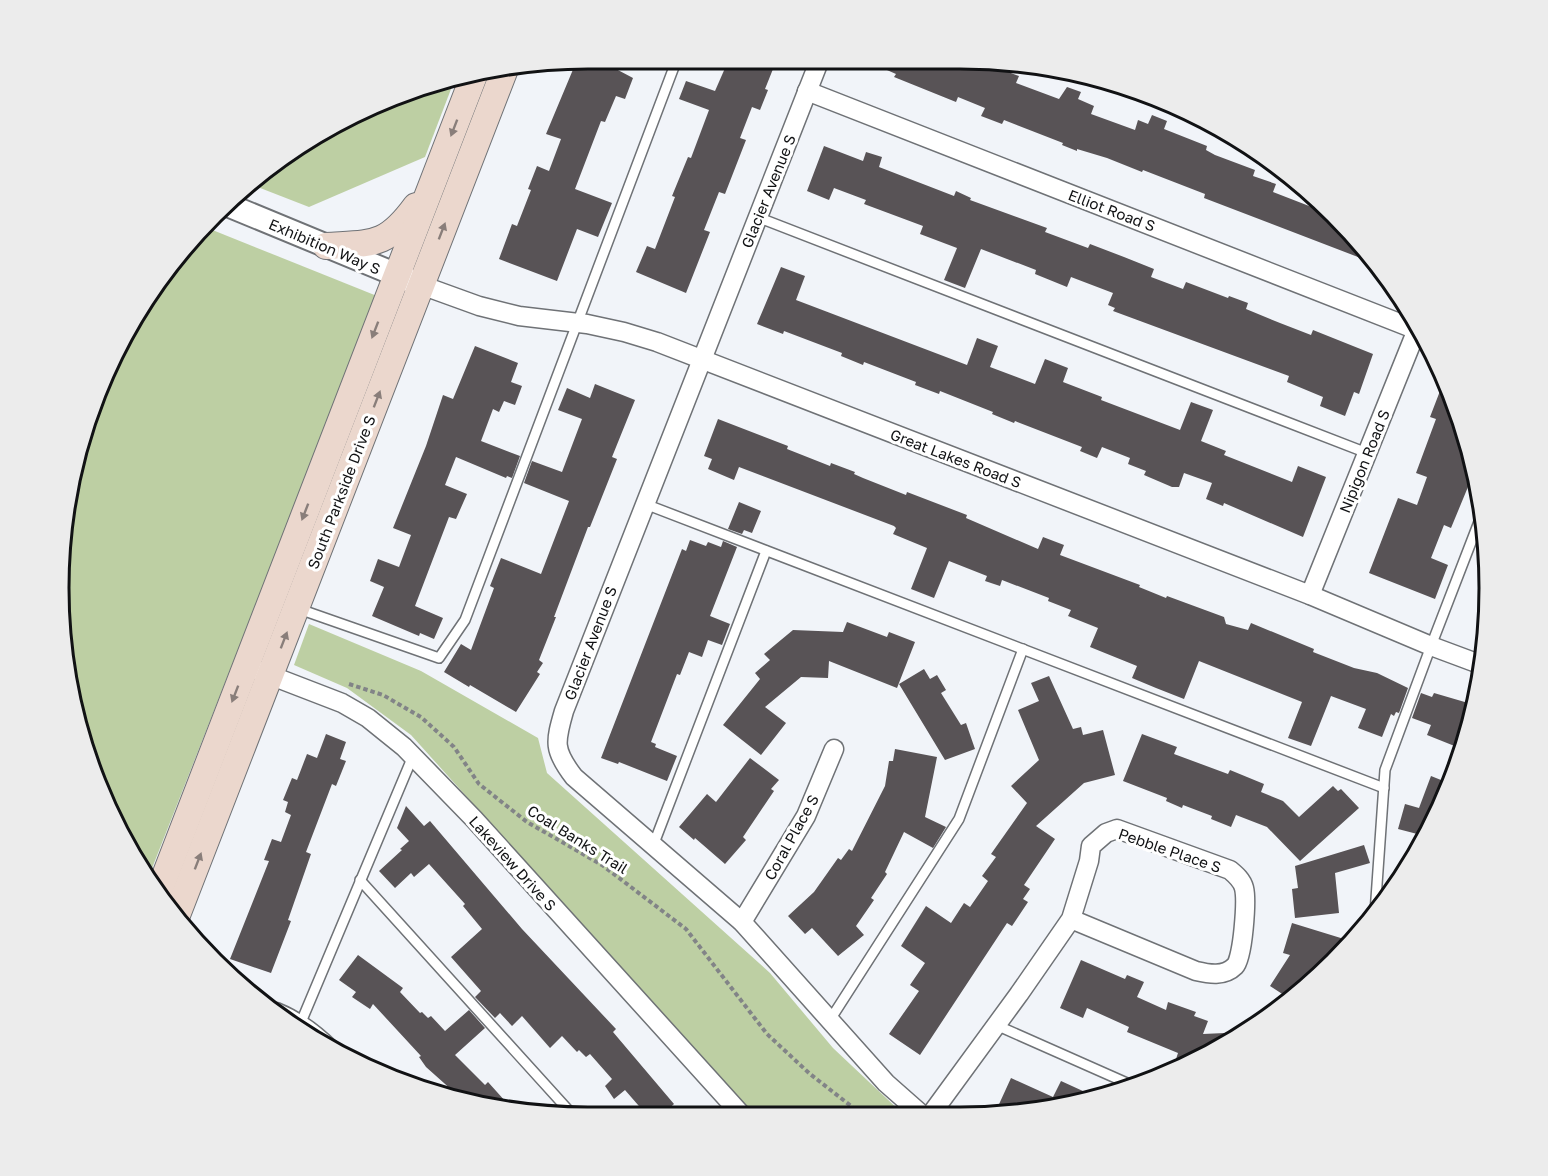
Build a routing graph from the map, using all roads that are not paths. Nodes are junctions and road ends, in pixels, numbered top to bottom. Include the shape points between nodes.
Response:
1 (673, 69) edge
2 (816, 69) edge
3 (503, 76) edge
4 (472, 83) edge
5 (807, 90) junction
6 (432, 184) junction
7 (235, 208) edge
8 (758, 217) junction
9 (326, 246) junction
10 (396, 276) junction
11 (421, 285) junction
12 (577, 323) junction
13 (1406, 324) edge
14 (1414, 338) edge
15 (702, 359) junction
16 (1367, 453) junction
17 (645, 504) junction
18 (1476, 530) edge
19 (766, 550) junction
20 (1310, 595) junction
21 (296, 608) junction
22 (1431, 646) junction
23 (1023, 649) junction
24 (1474, 662) edge
25 (246, 666) junction
26 (271, 675) junction
27 (834, 750) dead end
28 (413, 756) junction
29 (1384, 788) junction
30 (653, 846) junction
31 (360, 880) junction
32 (162, 884) edge
33 (1376, 898) edge
34 (180, 908) edge
35 (1071, 919) junction
36 (742, 922) junction
37 (830, 1020) junction
38 (301, 1021) edge
39 (996, 1025) junction
40 (1122, 1081) edge
41 (566, 1106) edge
42 (735, 1107) edge
43 (913, 1107) edge
44 (936, 1107) edge

1 - 12 lane
2 - 5 street, Glacier Avenue S
11 -> 3 main road, South Parkside Drive S
4 -> 6 main road, South Parkside Drive S
5 - 8 street, Glacier Avenue S
5 - 13 street, Elliot Road S
6 - 9 main road via 389,236 377,242
6 - 10 main road, South Parkside Drive S
7 - 9 street, Exhibition Way S
8 - 15 street, Glacier Avenue S
8 - 16 lane
9 - 10 street, Exhibition Way S
10 - 11 street, Exhibition Way S
10 -> 25 main road, South Parkside Drive S
11 - 12 street, Great Lakes Road S via 519,316
21 -> 11 main road, South Parkside Drive S
12 - 15 street, Great Lakes Road S via 624,332
12 - 21 lane via 465,620 440,658
14 - 16 street, Nipigon Road S
15 - 17 street, Glacier Avenue S
15 - 20 street, Great Lakes Road S
16 - 20 street, Nipigon Road S
17 - 19 lane
17 - 30 street, Glacier Avenue S via 557,737 561,760 574,777
18 - 22 lane
19 - 23 lane
19 - 30 lane
20 - 22 street, Great Lakes Road S
26 -> 21 main road, South Parkside Drive S
22 - 24 street, Great Lakes Road S
22 - 29 lane via 1385,770
23 - 29 lane
23 - 37 lane via 959,819
25 - 26 street, Lakeview Drive S
25 -> 32 main road, South Parkside Drive S
26 - 28 street, Lakeview Drive S via 342,703 368,718
34 -> 26 main road, South Parkside Drive S
27 - 36 street, Coral Place S via 806,816
28 - 31 lane
28 - 42 street, Lakeview Drive S
29 - 33 lane
30 - 36 street, Glacier Avenue S
31 - 38 lane
31 - 41 lane
35 - 35 street, Pebble Place S via 1091,846 1117,829 1230,870 1245,889 1243,950 1237,965 1213,975
35 - 39 street, Pebble Place S
36 - 37 street, Glacier Avenue S
37 - 43 street, Glacier Avenue S via 886,1083
39 - 40 lane
39 - 44 street, Pebble Place S

